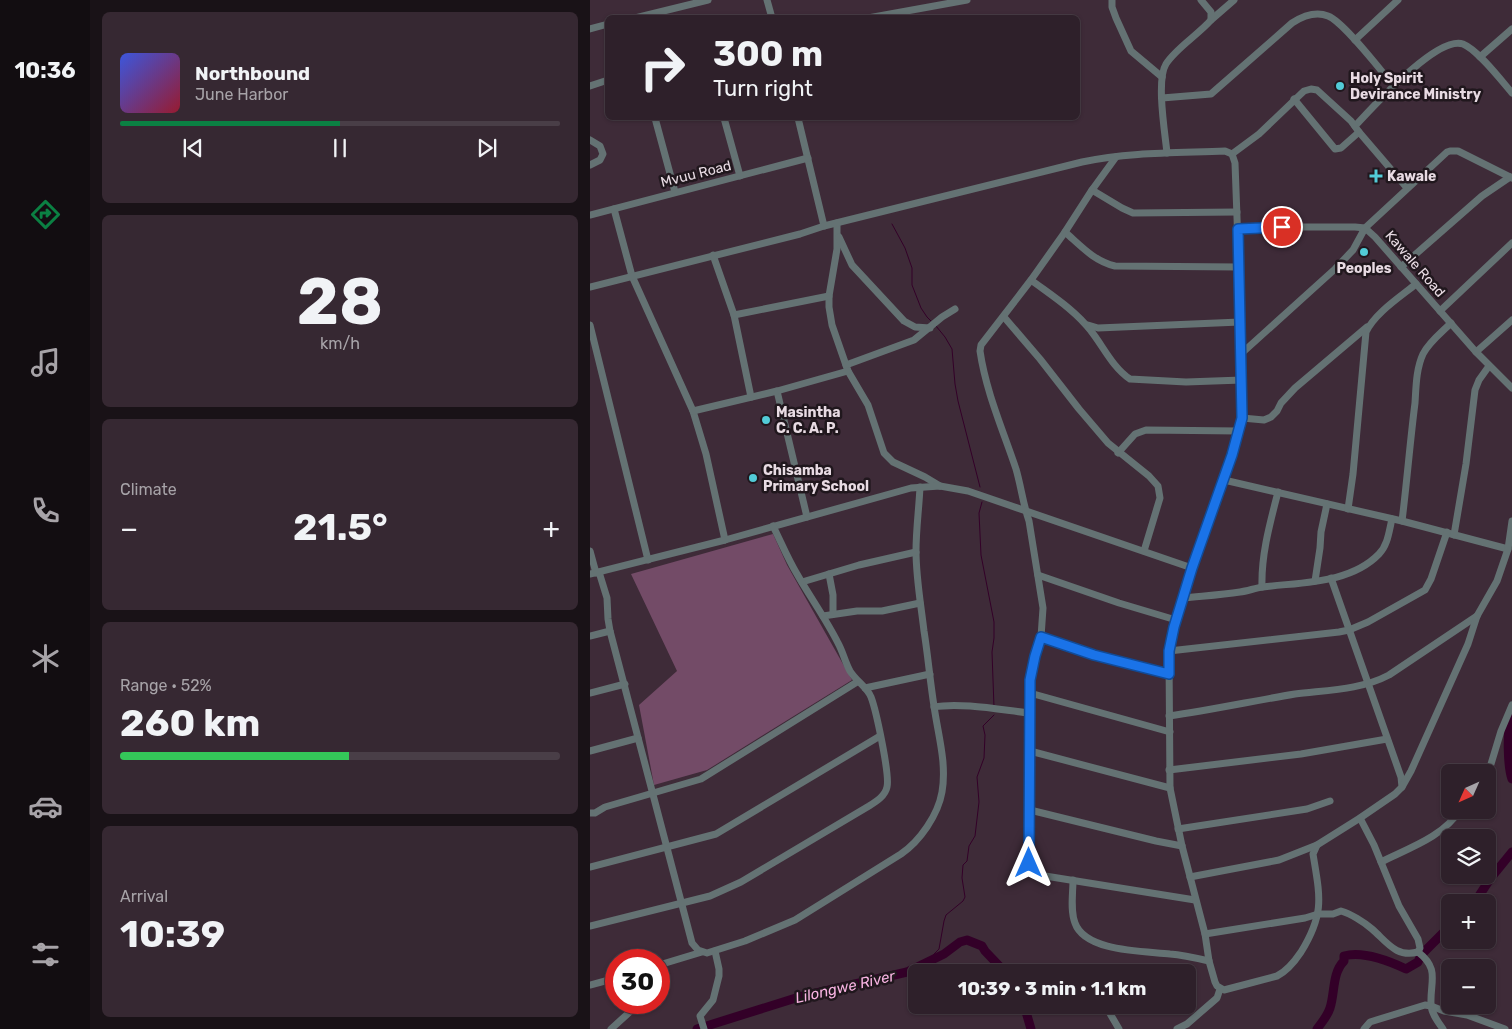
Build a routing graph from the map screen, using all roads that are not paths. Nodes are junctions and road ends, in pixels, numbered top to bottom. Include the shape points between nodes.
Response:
1 (708, 0) edge
2 (767, 0) edge
3 (967, 0) edge
4 (1112, 0) edge
5 (1201, 0) edge
6 (1234, 0) edge
7 (1398, 0) edge
8 (647, 15) edge
9 (771, 15) edge
10 (884, 15) edge
11 (1211, 20) junction
12 (605, 25) edge
13 (590, 29) edge
14 (1512, 29) edge
15 (1355, 40) junction
16 (1480, 58) junction
17 (1162, 77) junction
18 (605, 81) edge
19 (590, 86) edge
20 (1394, 86) junction
21 (1512, 93) edge
22 (1162, 98) junction
23 (1294, 99) junction
24 (656, 120) edge
25 (725, 120) edge
26 (798, 120) edge
27 (1357, 129) junction
28 (590, 140) edge
29 (1167, 153) junction
30 (1232, 154) junction
31 (1116, 157) junction
32 (808, 158) junction
33 (590, 166) edge
34 (740, 176) junction
35 (1511, 178) edge
36 (1407, 188) junction
37 (1092, 190) junction
38 (675, 192) junction
39 (614, 209) junction
40 (1237, 212) junction
41 (590, 215) edge
42 (837, 223) junction
43 (824, 226) junction
44 (1365, 228) junction
45 (1238, 229) junction
46 (836, 232) junction
47 (1065, 232) junction
48 (1512, 243) edge
49 (713, 255) junction
50 (1239, 267) junction
51 (1401, 267) junction
52 (632, 276) junction
53 (1030, 280) junction
54 (1416, 284) junction
55 (590, 287) edge
56 (829, 296) junction
57 (955, 309) dead end
58 (1440, 311) junction
59 (734, 315) junction
60 (1004, 316) junction
61 (1512, 320) edge
62 (1240, 322) junction
63 (1451, 323) junction
64 (1085, 324) junction
65 (590, 325) edge
66 (1369, 325) junction
67 (930, 328) junction
68 (1476, 352) junction
69 (1242, 353) junction
70 (1489, 366) junction
71 (847, 368) junction
72 (1242, 380) junction
73 (1512, 388) edge
74 (777, 391) junction
75 (751, 397) junction
76 (693, 411) junction
77 (1242, 418) junction
78 (1239, 431) junction
79 (1118, 453) junction
80 (1224, 480) junction
81 (940, 486) junction
82 (920, 487) junction
83 (1278, 492) junction
84 (1327, 504) junction
85 (1348, 509) junction
86 (1025, 510) junction
87 (807, 517) junction
88 (1392, 518) junction
89 (1402, 521) junction
90 (1512, 521) edge
91 (773, 526) junction
92 (1450, 534) junction
93 (725, 540) junction
94 (1508, 549) junction
95 (590, 551) edge
96 (1144, 551) junction
97 (916, 552) junction
98 (648, 560) junction
99 (1192, 568) junction
100 (595, 573) edge
101 (829, 574) junction
102 (1038, 575) junction
103 (1331, 578) junction
104 (1315, 581) junction
105 (802, 582) junction
106 (1262, 587) junction
107 (1183, 598) junction
108 (920, 603) junction
109 (833, 614) junction
110 (823, 616) junction
111 (1477, 616) junction
112 (1176, 620) junction
113 (1350, 630) junction
114 (610, 631) junction
115 (590, 636) edge
116 (1041, 637) junction
117 (1169, 651) junction
118 (930, 674) junction
119 (1169, 674) junction
120 (858, 682) junction
121 (1368, 683) junction
122 (625, 684) junction
123 (865, 688) junction
124 (590, 693) edge
125 (1030, 693) junction
126 (1512, 705) edge
127 (934, 707) junction
128 (1029, 713) junction
129 (1169, 716) junction
130 (1170, 732) junction
131 (880, 736) junction
132 (638, 738) junction
133 (1387, 739) junction
134 (590, 751) edge
135 (1030, 751) junction
136 (1491, 764) edge
137 (1169, 770) junction
138 (1402, 787) junction
139 (1170, 788) junction
140 (652, 792) junction
141 (1330, 802) dead end
142 (1030, 810) junction
143 (590, 813) edge
144 (1360, 818) junction
145 (1453, 819) edge
146 (1178, 830) junction
147 (1317, 845) junction
148 (667, 846) junction
149 (1182, 846) junction
150 (1381, 862) junction
151 (590, 867) edge
152 (1190, 877) junction
153 (1073, 880) junction
154 (1195, 900) junction
155 (681, 902) junction
156 (1318, 914) junction
157 (590, 926) edge
158 (1204, 934) junction
159 (715, 951) junction
160 (702, 952) junction
161 (1419, 952) junction
162 (670, 961) edge
163 (1208, 961) junction
164 (605, 981) edge
165 (590, 985) edge
166 (1220, 989) junction
167 (1431, 1006) junction
168 (628, 1014) edge
169 (1110, 1014) edge
170 (611, 1029) edge
171 (704, 1029) edge
172 (1119, 1029) edge
173 (1177, 1029) edge
174 (1364, 1029) edge
175 (1443, 1029) edge
176 (1505, 1029) edge

1 - 8 street
2 - 9 street
3 - 10 street
4 - 17 street via 1116,18 1131,51
5 - 11 street via 1211,12
6 - 11 street
7 - 15 street
11 - 17 street via 1169,60
12 - 13 street
14 - 16 street
15 - 20 street
15 - 22 street via 1330,17 1319,14 1304,16 1285,28 1211,94
16 - 20 street via 1461,43 1450,44 1421,62
16 - 21 street
17 - 22 street
18 - 19 street
20 - 27 street
22 - 29 street
23 - 27 street via 1304,91 1317,90
23 - 27 street via 1336,149 1342,148
23 - 30 street via 1259,134
24 - 38 street
25 - 34 street
26 - 32 street
27 - 36 street
28 - 33 street via 600,146 603,154
29 - 30 street via 1225,151
29 - 31 street
30 - 40 street
31 - 37 street
31 - 42 street via 1036,172
32 - 34 street, Mvuu Road
32 - 43 street
34 - 38 street, Mvuu Road
35 - 36 street via 1467,155 1450,150
35 - 51 street via 1482,196
36 - 44 street
37 - 40 street via 1133,213
37 - 47 street
38 - 39 street, Mvuu Road
39 - 41 street, Mvuu Road
39 - 52 street
40 - 45 street
42 - 43 street
42 - 46 street
43 - 49 street
44 - 45 street, Kawale Road
44 - 51 street, Kawale Road
44 - 69 street via 1353,250 1335,269
45 - 50 street
46 - 56 street via 837,249
46 - 67 street via 852,265 904,321 914,327
47 - 50 street via 1104,264
47 - 53 street
48 - 58 street
49 - 52 street
49 - 59 street
50 - 62 street
51 - 54 street, Kawale Road
52 - 55 street
52 - 76 street
53 - 60 street
53 - 64 street
54 - 58 street, Kawale Road
54 - 66 street
56 - 59 street
56 - 71 street via 832,325
57 - 67 street
58 - 63 street, Kawale Road
59 - 75 street
60 - 79 street
60 - 86 street via 981,345 980,351
61 - 68 street
62 - 64 street via 1098,328
62 - 69 street
63 - 68 street, Kawale Road
63 - 89 street via 1428,346 1419,367
64 - 72 street via 1130,380
65 - 98 street
66 - 77 street via 1295,388 1271,417 1264,420
66 - 85 street
67 - 71 street via 908,343
68 - 70 street, Kawale Road
69 - 72 street
70 - 73 street, Kawale Road
70 - 92 street via 1475,390 1466,464
71 - 74 street
71 - 81 street via 868,406 884,453 893,462 926,476
72 - 77 street
74 - 75 street
74 - 87 street
75 - 76 street
76 - 93 street
77 - 78 street
78 - 79 street via 1146,430 1135,434
78 - 80 street
79 - 96 street via 1154,481 1160,493
80 - 83 street
80 - 99 street
81 - 82 street
81 - 86 street via 968,491
82 - 87 street
82 - 97 street
83 - 84 street
83 - 106 street via 1267,537
84 - 85 street
84 - 104 street
85 - 88 street
86 - 96 street
86 - 102 street
87 - 91 street
88 - 89 street
88 - 103 street via 1387,542 1378,555 1349,573
89 - 92 street
90 - 94 street
91 - 93 street
91 - 105 street
92 - 94 street
92 - 113 street via 1425,590
93 - 98 street
94 - 111 street via 1497,581
95 - 100 street
96 - 99 street
97 - 101 street
97 - 108 street
98 - 100 street
99 - 107 street
100 - 114 street via 607,598
101 - 105 street
101 - 109 street
102 - 112 street
102 - 116 street via 1043,608
103 - 104 street
103 - 113 street
104 - 106 street
105 - 110 street
106 - 107 street
107 - 112 street
108 - 109 street via 882,612
108 - 118 street
109 - 110 street
110 - 120 street
111 - 121 street via 1389,675
111 - 138 street via 1468,644
112 - 117 street
113 - 117 street
113 - 121 street
114 - 115 street
114 - 122 street
116 - 119 street via 1094,655
116 - 125 street via 1032,668
117 - 119 street
118 - 123 street
118 - 127 street
119 - 129 street
120 - 123 street
120 - 140 street via 713,772 692,782
121 - 129 street
121 - 133 street
122 - 124 street
122 - 132 street
123 - 131 street via 874,705
125 - 128 street
125 - 130 street
126 - 136 street via 1500,731
127 - 128 street via 964,706
127 - 159 street via 943,755 942,795 930,821 912,846 795,920
128 - 135 street
129 - 130 street
130 - 137 street
131 - 148 street via 716,834
131 - 155 street via 888,781 878,800 741,882 710,896
132 - 134 street
132 - 140 street
133 - 137 street via 1301,754
133 - 138 street
135 - 139 street
135 - 142 street
137 - 139 street
138 - 144 street
139 - 146 street
140 - 143 street
140 - 148 street
141 - 146 street via 1307,809
142 - 149 street
142 - 153 street via 1031,870 1039,875
144 - 147 street
144 - 150 street
145 - 150 street via 1437,833
146 - 149 street
147 - 152 street via 1279,860
147 - 156 street via 1313,854 1319,894
148 - 151 street
148 - 155 street
149 - 152 street
150 - 161 street via 1399,906 1418,938
152 - 154 street
153 - 154 street
153 - 163 street via 1075,924 1086,937 1101,944
154 - 158 street
155 - 157 street
155 - 160 street via 692,943
156 - 158 street
156 - 161 street via 1344,912 1369,926 1393,949 1411,954
156 - 166 street via 1311,936 1284,972 1228,990
158 - 163 street
159 - 160 street
159 - 171 street via 720,969 713,1000 700,1016
160 - 162 street
161 - 167 street via 1427,959 1432,974
163 - 166 street
164 - 165 street
166 - 173 street via 1217,998
167 - 174 street via 1417,1006 1370,1022
167 - 175 street
167 - 176 street
168 - 170 street
169 - 172 street

